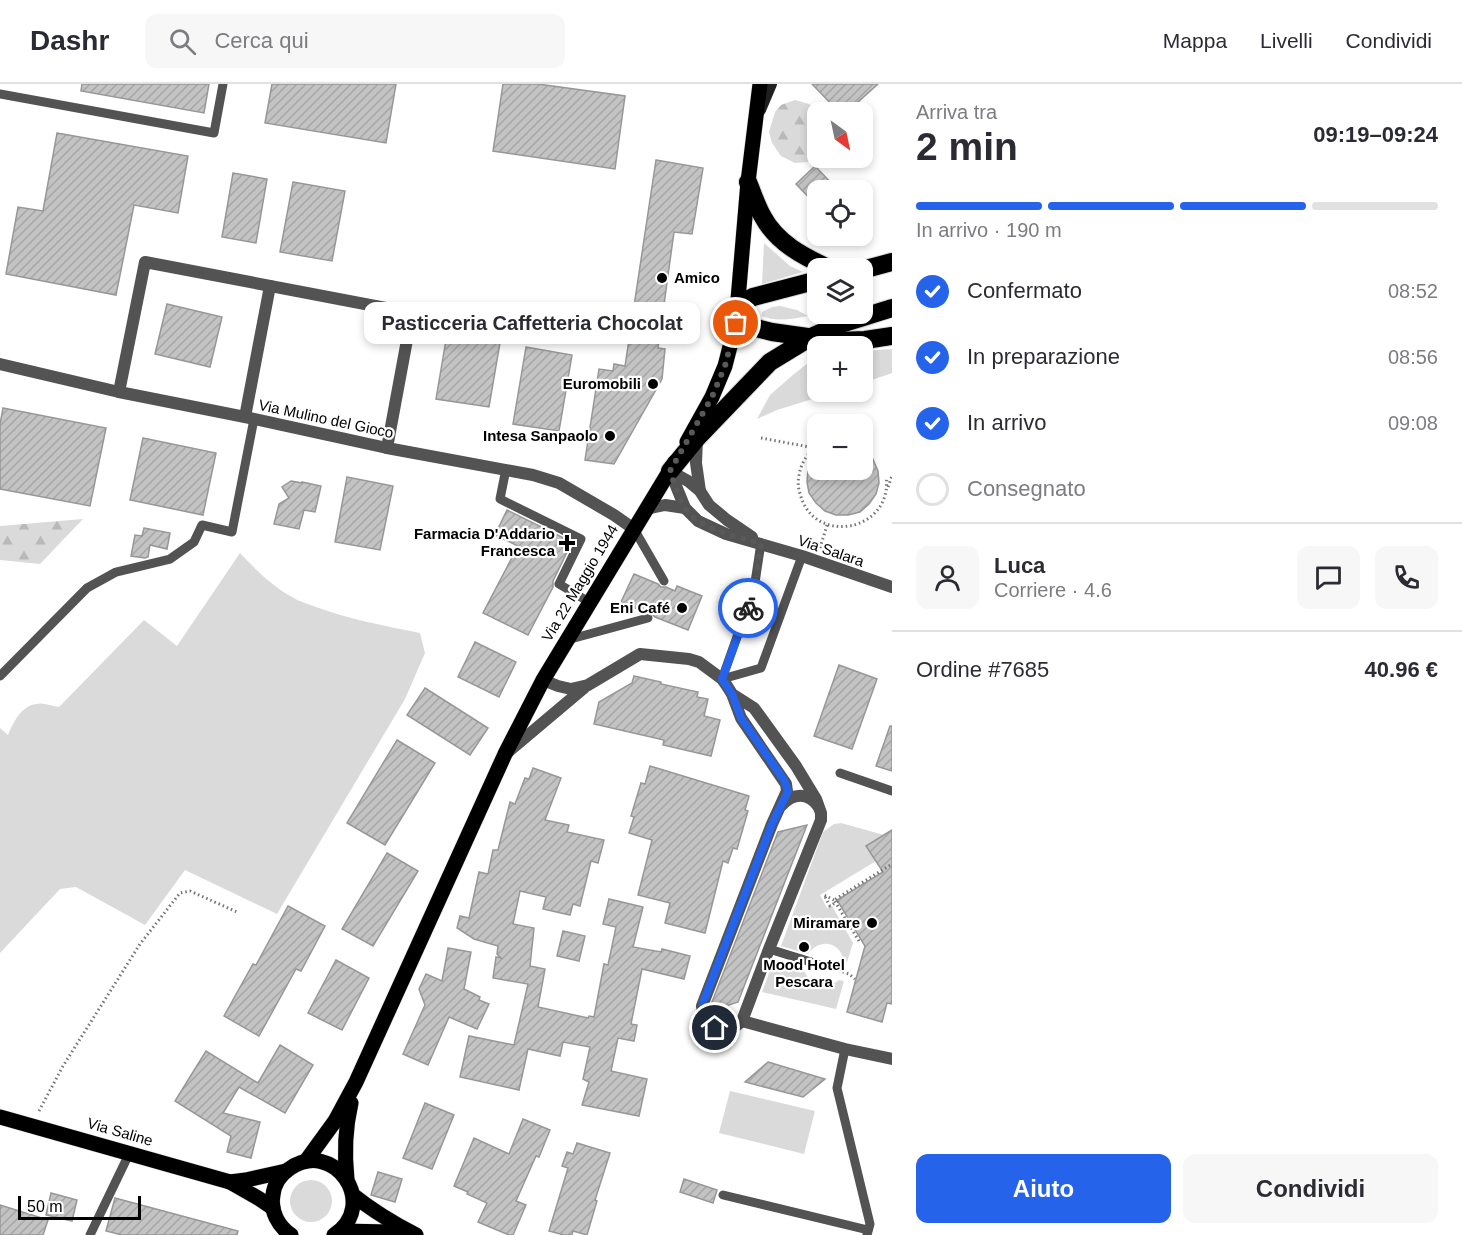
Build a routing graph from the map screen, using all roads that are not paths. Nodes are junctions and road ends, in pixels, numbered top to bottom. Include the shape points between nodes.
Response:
1 (223, 84) edge
2 (760, 84) edge
3 (771, 84) edge
4 (0, 94) edge
5 (755, 122) junction
6 (748, 182) junction
7 (808, 258) edge
8 (892, 262) edge
9 (873, 267) edge
10 (807, 283) edge
11 (270, 286) junction
12 (738, 304) junction
13 (892, 308) edge
14 (736, 323) junction
15 (815, 336) edge
16 (892, 336) edge
17 (807, 337) edge
18 (873, 339) edge
19 (807, 340) edge
20 (0, 364) edge
21 (119, 392) junction
22 (249, 418) junction
23 (695, 435) junction
24 (387, 448) junction
25 (506, 470) junction
26 (670, 471) junction
27 (700, 491) junction
28 (685, 508) junction
29 (646, 509) junction
30 (634, 529) junction
31 (761, 543) junction
32 (802, 556) junction
33 (664, 581) dead end
34 (892, 587) edge
35 (590, 602) junction
36 (648, 618) dead end
37 (567, 640) junction
38 (0, 676) edge
39 (722, 679) junction
40 (543, 680) junction
41 (588, 684) junction
42 (732, 694) junction
43 (505, 754) junction
44 (798, 769) junction
45 (840, 773) dead end
46 (784, 780) junction
47 (892, 791) edge
48 (819, 807) junction
49 (780, 808) junction
50 (769, 950) junction
51 (824, 966) dead end
52 (742, 1021) junction
53 (845, 1049) junction
54 (892, 1059) edge
55 (356, 1082) junction
56 (0, 1117) edge
57 (129, 1154) junction
58 (306, 1161) junction
59 (286, 1171) junction
60 (346, 1179) junction
61 (230, 1182) junction
62 (353, 1195) junction
63 (723, 1196) dead end
64 (276, 1221) edge
65 (868, 1232) edge
66 (337, 1233) edge
67 (90, 1235) edge
68 (291, 1235) edge
69 (410, 1235) edge
70 (416, 1235) edge

1 - 4 lane via 214,133
2 - 5 main road
3 - 5 main road
5 - 6 main road
6 - 7 highway via 762,216 776,236
6 - 12 main road
8 - 9 highway
10 - 12 highway
11 - 21 street via 145,262
11 - 22 street
11 - 24 street via 412,313
12 - 14 main road
13 - 15 highway
14 - 17 highway
14 - 23 main road via 725,366
16 - 18 highway
19 - 23 highway via 770,362
20 - 21 street, Via Mulino del Gioco
21 - 22 street, Via Mulino del Gioco
22 - 24 street, Via Mulino del Gioco
22 - 38 lane via 232,532 202,525 194,542 170,559 116,572 87,588
23 - 26 highway
23 - 27 street
24 - 25 street, Via Mulino del Gioco
25 - 30 street, Via Mulino del Gioco via 559,483
25 - 35 lane via 500,499 581,539 559,584
26 - 27 street, Via Salara
26 - 28 street
26 - 29 main road, Via 22 Maggio 1944
27 - 31 street, Via Salara via 709,505
28 - 29 street via 665,505
28 - 31 street, Via Salara via 698,521 726,534
29 - 30 main road, Via 22 Maggio 1944
30 - 33 lane
30 - 35 main road, Via 22 Maggio 1944
31 - 32 street, Via Salara
31 - 39 lane via 754,589
32 - 34 street, Via Salara
32 - 39 lane via 761,668
35 - 37 main road, Via 22 Maggio 1944
36 - 37 lane
37 - 40 main road, Via 22 Maggio 1944
39 - 41 street via 699,662 640,654
39 - 42 street
40 - 41 street via 570,689
40 - 43 main road, Via 22 Maggio 1944
41 - 43 street
42 - 44 street via 754,708
42 - 46 street via 741,718
43 - 55 main road, Via 22 Maggio 1944
44 - 46 street via 794,780
44 - 48 street
45 - 47 lane
46 - 49 street via 788,791
48 - 49 street via 802,795 789,798
48 - 50 street via 820,825
49 - 52 street via 702,1006 703,1016 715,1028 732,1029
50 - 51 lane
50 - 52 street
52 - 53 street
53 - 54 street
53 - 65 lane via 837,1088 870,1224
55 - 58 main road, Via 22 Maggio 1944 via 335,1121
55 - 60 main road, Via 22 Maggio 1944 via 346,1124
56 - 57 main road, Via Saline
57 - 61 main road, Via Saline
57 - 67 lane
58 - 59 main road, Via Saline
58 - 60 main road via 329,1164
59 - 61 main road, Via Saline
59 - 64 main road via 274,1188
60 - 62 main road
61 - 64 main road, Via Saline
62 - 66 main road via 348,1221
62 - 70 main road via 369,1209
63 - 65 lane
64 - 68 main road, Via Saline
66 - 69 main road

